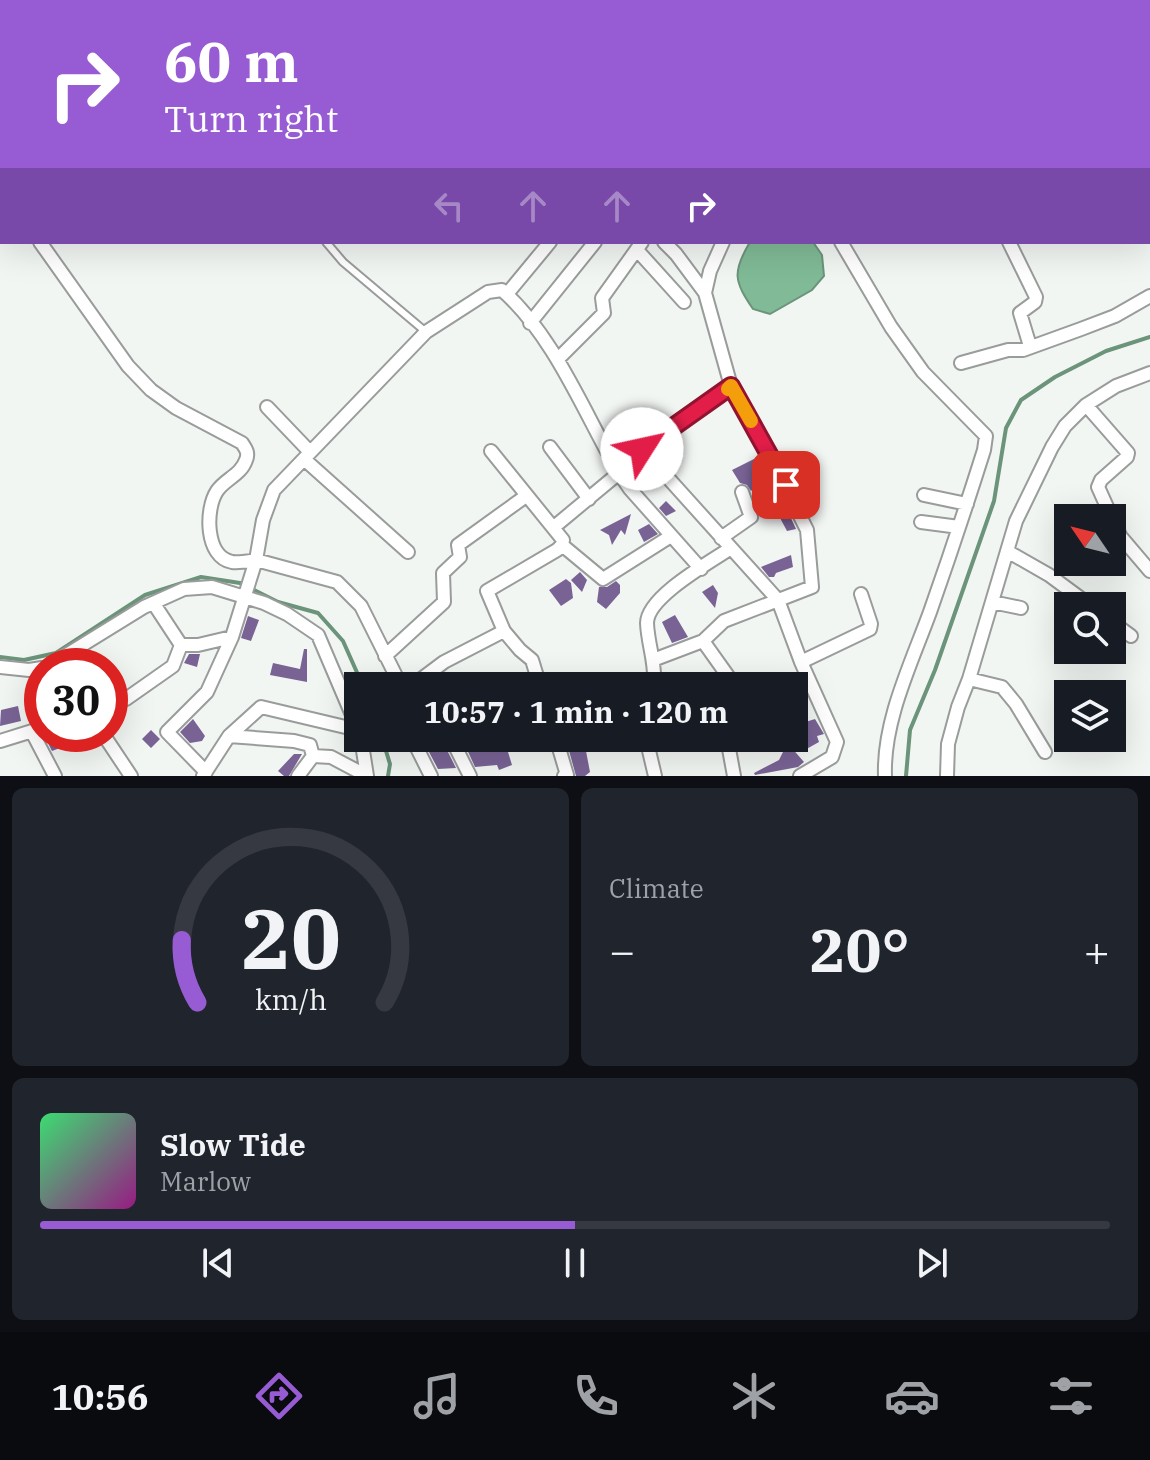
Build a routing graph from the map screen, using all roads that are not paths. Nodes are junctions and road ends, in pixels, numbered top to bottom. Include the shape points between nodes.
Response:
1 (41, 244) edge
2 (328, 244) edge
3 (548, 244) edge
4 (593, 244) edge
5 (666, 244) edge
6 (722, 244) edge
7 (842, 244) edge
8 (1010, 244) edge
9 (640, 246) edge
10 (705, 293) junction
11 (507, 294) junction
12 (1150, 296) edge
13 (684, 302) dead end
14 (530, 323) junction
15 (426, 332) junction
16 (1030, 346) junction
17 (558, 359) junction
18 (961, 363) dead end
19 (1150, 373) edge
20 (731, 386) junction
21 (1086, 405) junction
22 (267, 407) dead end
23 (550, 447) dead end
24 (642, 449) junction
25 (491, 451) dead end
26 (307, 455) junction
27 (619, 473) junction
28 (742, 492) dead end
29 (924, 495) dead end
30 (526, 496) junction
31 (589, 499) junction
32 (967, 504) junction
33 (1106, 504) edge
34 (921, 522) dead end
35 (554, 527) junction
36 (959, 527) junction
37 (671, 536) junction
38 (721, 538) junction
39 (1126, 543) edge
40 (562, 545) junction
41 (731, 548) junction
42 (1007, 551) junction
43 (408, 552) dead end
44 (256, 560) junction
45 (701, 569) junction
46 (1150, 571) edge
47 (1072, 592) edge
48 (861, 594) dead end
49 (243, 598) junction
50 (778, 600) junction
51 (992, 602) junction
52 (154, 604) junction
53 (1021, 608) dead end
54 (504, 631) junction
55 (1126, 632) edge
56 (1131, 636) dead end
57 (232, 637) junction
58 (703, 641) junction
59 (181, 645) junction
60 (84, 648) edge
61 (385, 656) junction
62 (653, 660) junction
63 (801, 662) junction
64 (0, 670) edge
65 (24, 670) edge
66 (394, 672) edge
67 (431, 672) edge
68 (536, 672) edge
69 (655, 672) edge
70 (725, 672) edge
71 (969, 679) junction
72 (344, 696) edge
73 (128, 698) edge
74 (344, 726) edge
75 (24, 734) edge
76 (229, 736) junction
77 (0, 741) edge
78 (46, 752) edge
79 (115, 752) edge
80 (363, 752) edge
81 (419, 752) edge
82 (458, 752) edge
83 (560, 752) edge
84 (649, 752) edge
85 (730, 752) edge
86 (1045, 752) dead end
87 (313, 756) junction
88 (347, 771) edge
89 (204, 774) edge
90 (55, 776) edge
91 (131, 776) edge
92 (298, 776) edge
93 (367, 776) edge
94 (431, 776) edge
95 (470, 776) edge
96 (564, 776) edge
97 (655, 776) edge
98 (734, 776) edge
99 (800, 776) edge
100 (885, 776) edge
101 (947, 776) edge

1 - 44 street via 151,390 242,443 248,452 246,462 215,493 210,527 215,549 224,558
2 - 15 lane
3 - 11 street
4 - 14 street
5 - 10 street
6 - 10 street
7 - 32 street via 923,372 986,436
8 - 16 street via 1036,297 1020,313
9 - 13 street
9 - 17 street via 602,298 604,313
10 - 20 street
11 - 14 street
11 - 15 street via 498,289 488,292
12 - 16 street via 1115,316
14 - 17 street
15 - 26 street
16 - 18 street
17 - 27 street
19 - 21 street
20 - 24 street
20 - 50 street via 807,530 812,587
21 - 33 street via 1128,453 1101,480 1098,487
21 - 42 street via 1052,447
22 - 26 street
23 - 31 street
24 - 27 street
24 - 38 street
25 - 30 street
26 - 43 street
26 - 44 street via 274,490
27 - 31 street
27 - 37 street
28 - 38 street via 751,517
29 - 32 street
30 - 35 street
30 - 61 street via 458,545 460,557 443,573 444,602
31 - 35 street
32 - 36 street
34 - 36 street
35 - 40 street
36 - 100 street via 889,721
37 - 40 street via 603,579
37 - 45 street
38 - 41 street
39 - 46 street
40 - 54 street via 487,591
41 - 45 street
41 - 50 street
42 - 47 street
42 - 51 street
44 - 49 street
44 - 61 street via 337,582 361,606
45 - 62 street via 651,609 647,622
48 - 63 street via 870,629
49 - 52 street via 212,587 184,589
49 - 57 street
49 - 72 street via 287,614 318,635
50 - 58 street via 724,621
50 - 63 street
51 - 53 street
51 - 71 street
52 - 59 street
52 - 60 street
54 - 67 street
54 - 68 street via 532,660
55 - 56 street
57 - 59 street
57 - 89 street via 207,692 167,732
58 - 62 street
58 - 70 street
59 - 73 street via 173,666
61 - 66 street
62 - 69 street
63 - 99 street via 837,742 832,757
64 - 65 street
71 - 86 street via 1002,687
71 - 101 street via 948,744
74 - 76 street via 261,707
75 - 77 street
76 - 87 street via 294,741 310,745
76 - 89 street
78 - 90 street
79 - 91 street
80 - 93 street
81 - 94 street
82 - 95 street
83 - 96 street
84 - 97 street
85 - 98 street
87 - 88 street via 331,757
87 - 92 street
88 - 93 street

